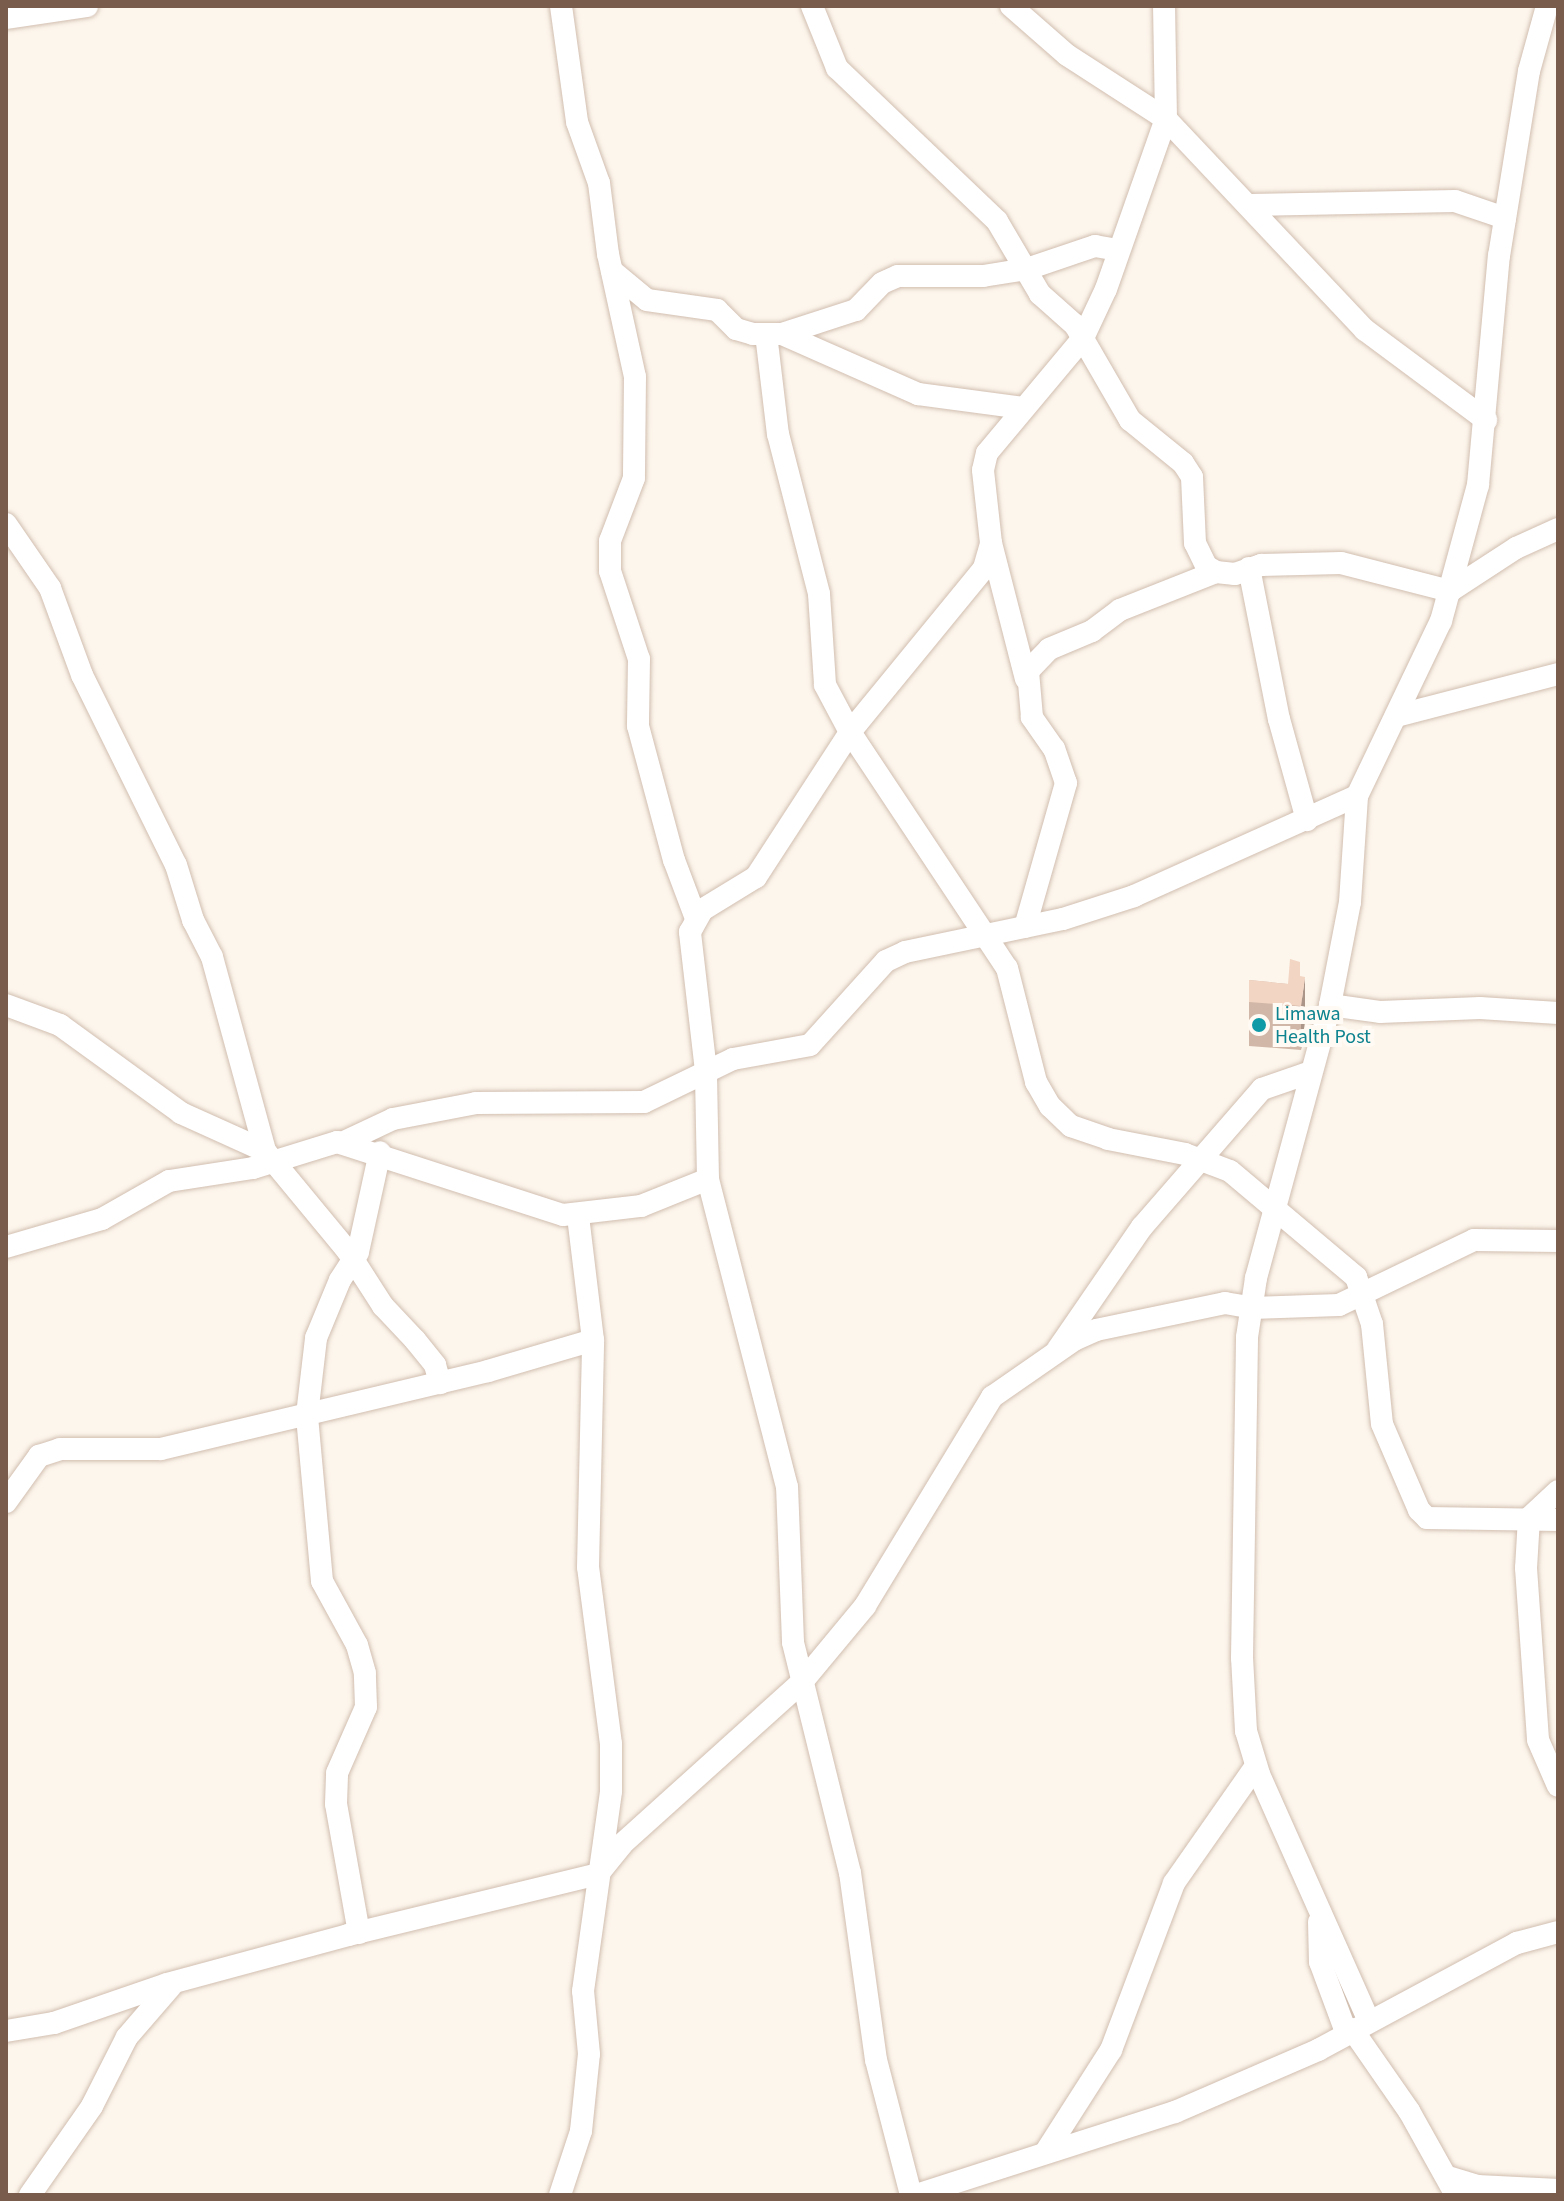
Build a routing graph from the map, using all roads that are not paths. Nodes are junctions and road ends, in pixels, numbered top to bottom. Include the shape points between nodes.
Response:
1 (87, 6) edge
2 (561, 6) edge
3 (812, 6) edge
4 (1011, 6) edge
5 (1164, 6) edge
6 (1547, 6) edge
7 (6, 18) edge
8 (1166, 119) junction
9 (1250, 205) junction
10 (1505, 218) junction
11 (1118, 250) junction
12 (1027, 269) junction
13 (611, 271) junction
14 (774, 334) junction
15 (1083, 338) junction
16 (1023, 408) junction
17 (1486, 420) junction
18 (6, 524) edge
19 (1558, 529) edge
20 (991, 543) junction
21 (1249, 568) junction
22 (1216, 572) junction
23 (1450, 591) junction
24 (1558, 674) edge
25 (1026, 679) junction
26 (1396, 716) junction
27 (850, 732) junction
28 (1357, 796) junction
29 (1307, 820) junction
30 (695, 916) junction
31 (1025, 927) junction
32 (984, 936) junction
33 (6, 1005) edge
34 (1330, 1005) junction
35 (1558, 1013) edge
36 (706, 1071) junction
37 (1311, 1072) junction
38 (342, 1143) junction
39 (380, 1152) junction
40 (268, 1157) junction
41 (1202, 1159) junction
42 (708, 1179) junction
43 (1275, 1206) junction
44 (578, 1216) junction
45 (1558, 1241) edge
46 (6, 1247) edge
47 (353, 1260) junction
48 (1256, 1278) junction
49 (1365, 1293) junction
50 (1225, 1303) junction
51 (1252, 1308) junction
52 (593, 1340) junction
53 (1054, 1356) junction
54 (440, 1383) junction
55 (307, 1415) junction
56 (1558, 1491) edge
57 (6, 1502) edge
58 (1529, 1518) junction
59 (1558, 1520) edge
60 (802, 1682) junction
61 (1256, 1766) junction
62 (1558, 1786) edge
63 (598, 1874) junction
64 (1558, 1932) edge
65 (359, 1933) junction
66 (174, 1982) junction
67 (1355, 2027) junction
68 (6, 2031) edge
69 (1047, 2150) junction
70 (1452, 2186) edge
71 (1558, 2190) edge
72 (30, 2195) edge
73 (560, 2195) edge
74 (913, 2195) edge

1 - 7 street
2 - 13 street via 577,122 599,183
3 - 12 street via 827,49 847,81 957,177 997,221
4 - 8 street via 1067,55
5 - 8 street
6 - 10 street via 1529,71
8 - 9 street
8 - 11 street
9 - 10 street via 1455,201
9 - 17 street via 1365,330
10 - 17 street
11 - 12 street via 1095,246
11 - 15 street
12 - 14 street via 983,276 898,276 882,283 856,310
12 - 15 street via 1040,294
13 - 14 street via 647,300 717,310 736,329
13 - 30 street via 633,349 636,435 634,478 610,541 610,571 639,659 638,726 674,860
14 - 16 street via 918,394
14 - 27 street via 778,434 819,594 825,685
15 - 16 street
15 - 22 street via 1130,420 1192,477 1195,543 1206,566
16 - 20 street via 987,453 983,470
17 - 23 street via 1478,485
18 - 40 street via 50,588 82,675 176,865 193,920 212,957
19 - 23 street via 1516,548
20 - 25 street
20 - 27 street via 984,568
21 - 22 street via 1235,574
21 - 23 street via 1341,563
21 - 29 street via 1279,719
22 - 25 street via 1120,610 1092,631 1060,642 1036,661
23 - 26 street
24 - 26 street
25 - 31 street via 1032,717 1054,749 1066,783
26 - 28 street
27 - 30 street via 756,877
27 - 32 street
28 - 29 street
28 - 34 street via 1350,902
29 - 31 street via 1134,896
30 - 36 street via 690,932
31 - 32 street
32 - 36 street via 886,961 810,1045 733,1059
32 - 41 street via 1007,968 1036,1082 1050,1106 1071,1126 1108,1139
33 - 40 street via 60,1025 181,1113
34 - 35 street via 1380,1012 1480,1008
34 - 37 street
36 - 38 street via 644,1102 476,1103 393,1119
36 - 42 street
37 - 41 street via 1262,1089
37 - 43 street
38 - 39 street
38 - 40 street
39 - 44 street via 536,1211
39 - 47 street
40 - 46 street via 169,1181 102,1219
40 - 47 street
41 - 43 street via 1230,1171
41 - 53 street via 1142,1227
42 - 44 street via 641,1206
42 - 60 street via 787,1487 788,1582
43 - 48 street
43 - 49 street via 1327,1250
44 - 52 street
45 - 49 street via 1474,1240
47 - 54 street via 383,1306 435,1365
47 - 55 street via 316,1338
48 - 50 street
48 - 51 street
49 - 51 street via 1314,1308
49 - 58 street via 1382,1424 1419,1510 1435,1521
50 - 51 street
50 - 53 street via 1096,1330
51 - 61 street via 1242,1658 1246,1731
52 - 54 street
52 - 63 street via 588,1567 611,1744 607,1839
53 - 60 street via 992,1397 865,1606
54 - 55 street
55 - 57 street via 237,1427 161,1449 50,1452 39,1456
55 - 65 street via 322,1581 357,1645 365,1673 366,1707 337,1773 336,1804
56 - 58 street
58 - 59 street
58 - 62 street via 1526,1568 1538,1740
60 - 63 street via 622,1844
60 - 74 street via 850,1873 876,2060
61 - 67 street via 1320,1917
61 - 69 street via 1174,1883 1111,2050
63 - 65 street
63 - 73 street via 583,1991 589,2054 581,2131
64 - 67 street via 1517,1943
65 - 66 street
66 - 68 street via 54,2023
66 - 72 street via 127,2037 92,2106
67 - 69 street via 1175,2112
67 - 70 street
69 - 74 street
70 - 71 street

